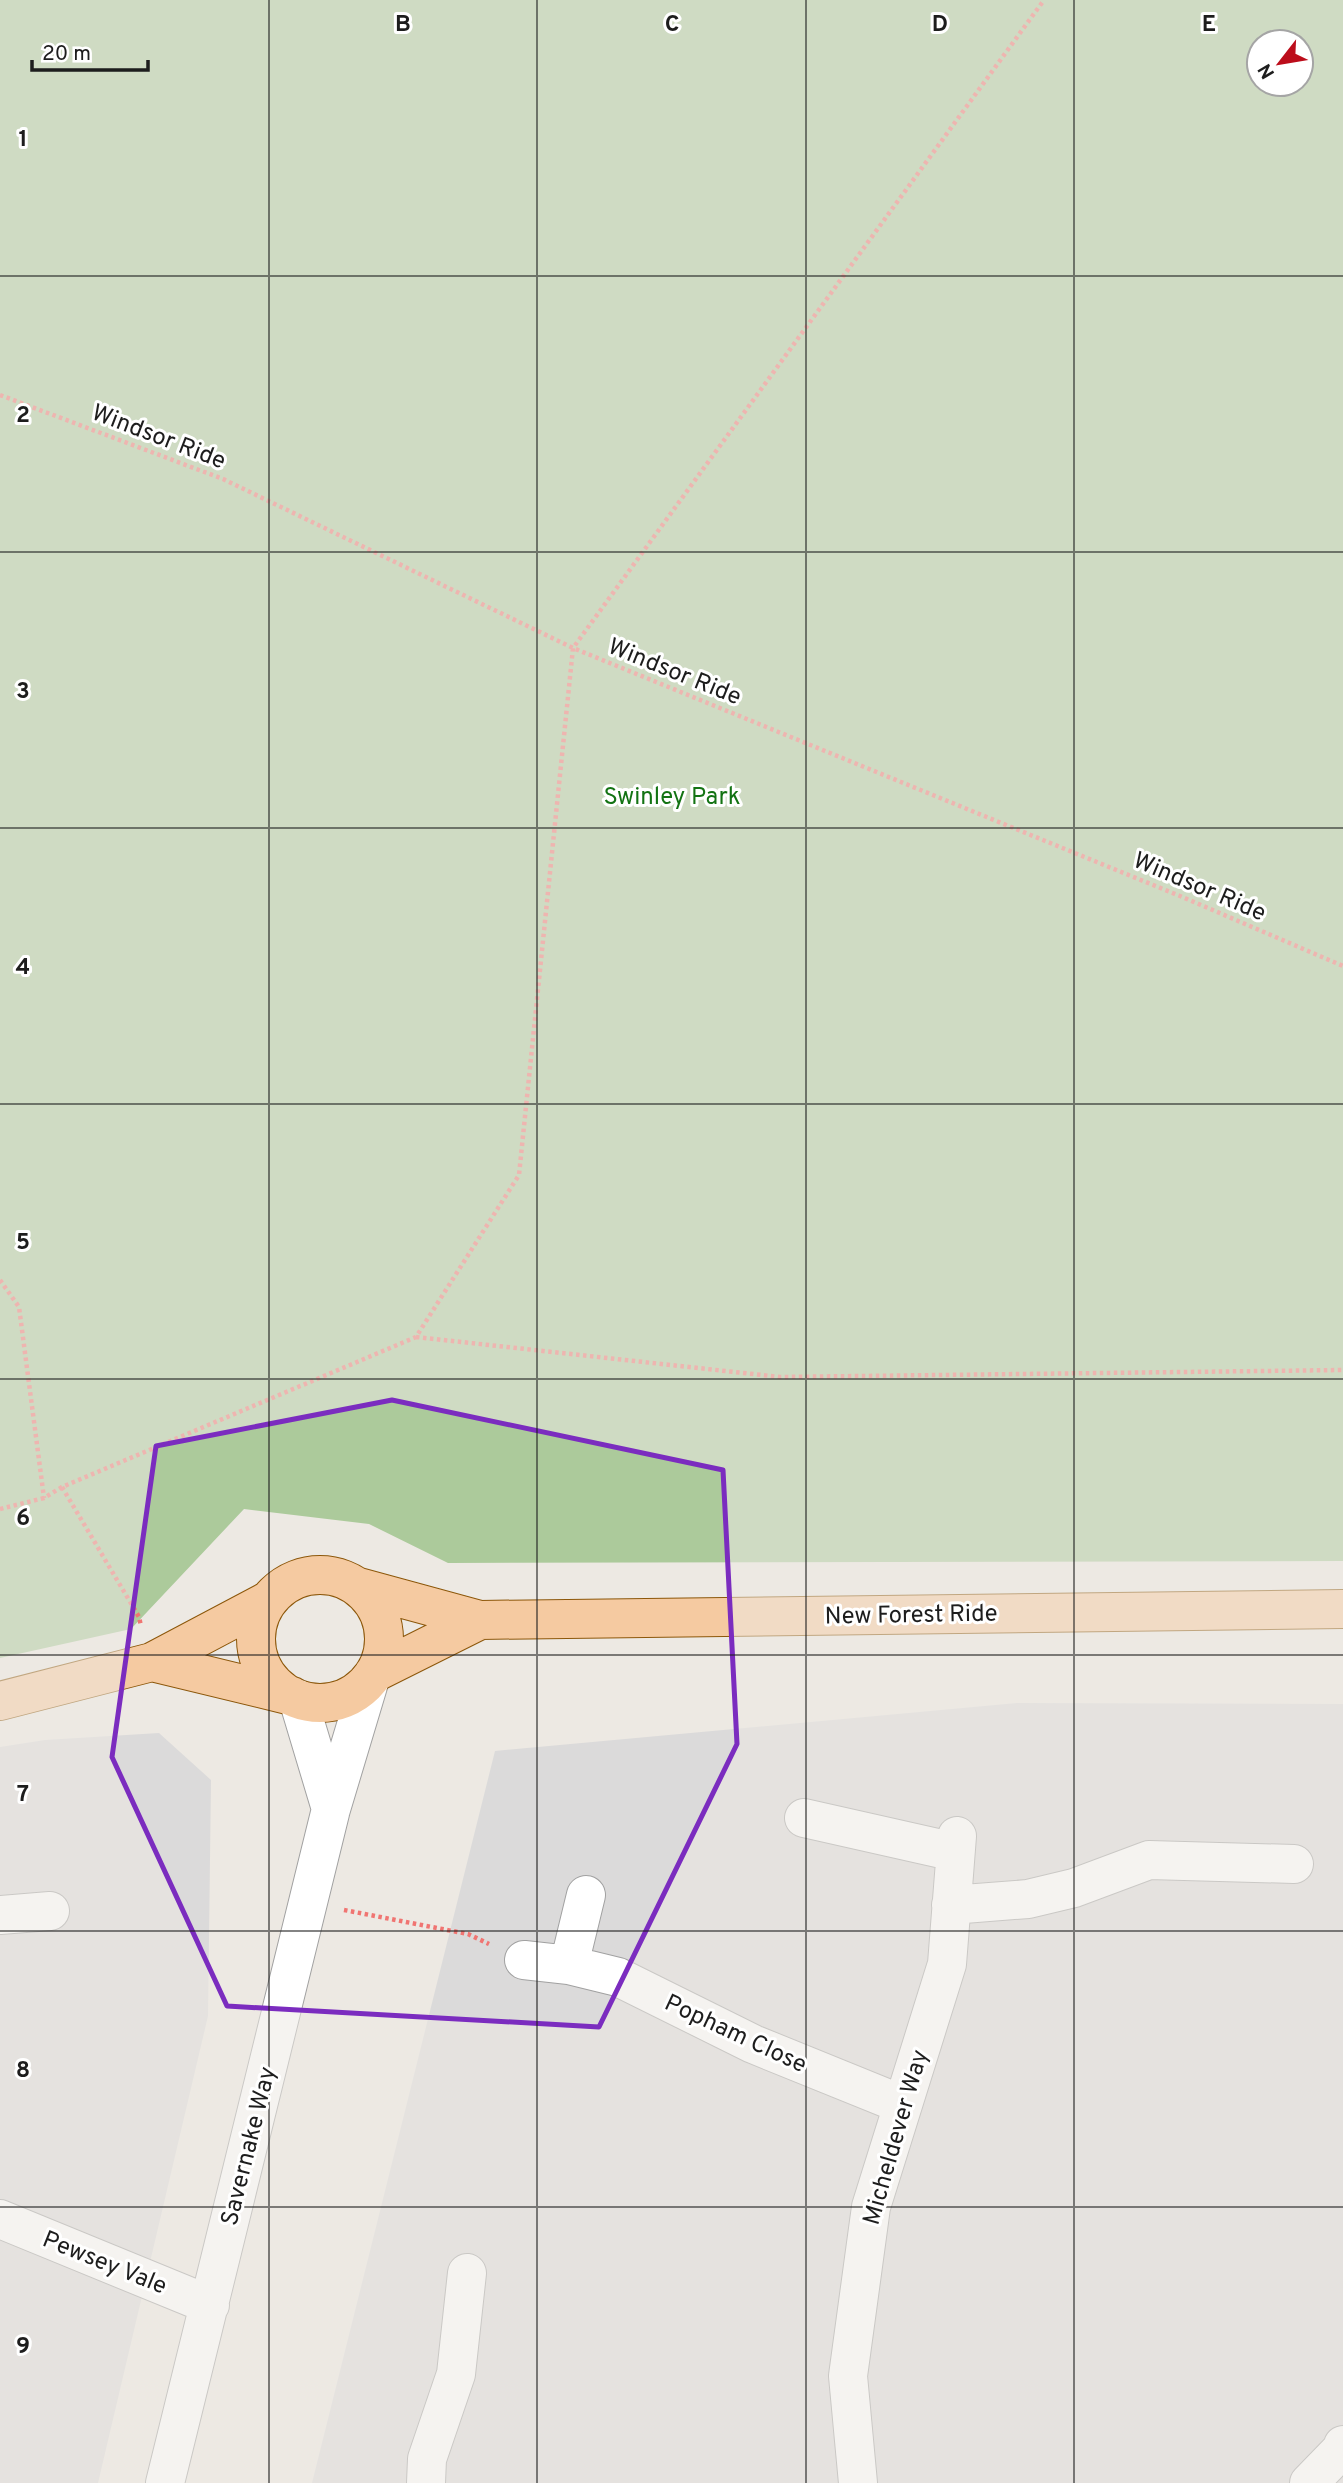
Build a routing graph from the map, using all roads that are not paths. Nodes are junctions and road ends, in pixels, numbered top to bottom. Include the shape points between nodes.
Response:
1 (359, 1587) junction
2 (268, 1601) junction
3 (1343, 1609) edge
4 (480, 1620) junction
5 (152, 1662) junction
6 (372, 1676) junction
7 (295, 1698) junction
8 (0, 1701) edge
9 (331, 1809) junction
10 (804, 1818) dead end
11 (1294, 1864) dead end
12 (586, 1895) dead end
13 (951, 1905) junction
14 (50, 1911) dead end
15 (0, 1915) edge
16 (524, 1960) road end
17 (569, 1965) junction
18 (901, 2104) junction
19 (2, 2231) edge
20 (467, 2273) dead end
21 (210, 2305) junction
22 (1342, 2448) edge
23 (165, 2483) edge
24 (426, 2483) edge
25 (858, 2483) edge
26 (1310, 2483) edge

1 - 2 main road, New Forest Ride via 321,1574 301,1577
1 - 4 main road, New Forest Ride
1 - 6 main road via 381,1618 384,1637 382,1656
2 - 5 main road, New Forest Ride
2 - 7 main road via 256,1643 261,1664 274,1683
3 - 4 main road, New Forest Ride
4 - 6 main road, New Forest Ride
5 - 7 main road, New Forest Ride
5 - 8 main road, New Forest Ride
6 - 7 main road, New Forest Ride via 355,1693 337,1701
6 - 9 street, Savernake Way
7 - 9 street
9 - 21 street, Savernake Way
10 - 13 street, Micheldever Way via 956,1844
11 - 13 street via 1149,1860 1074,1888 1028,1899
12 - 17 street
13 - 18 street, Micheldever Way via 947,1964
14 - 15 street
16 - 17 street, Popham Close
17 - 18 street, Popham Close via 618,1977 753,2044
18 - 25 street, Micheldever Way via 871,2207 848,2376
19 - 21 street, Pewsey Vale
20 - 24 street via 456,2374 427,2459
21 - 23 street, Savernake Way
22 - 26 street

